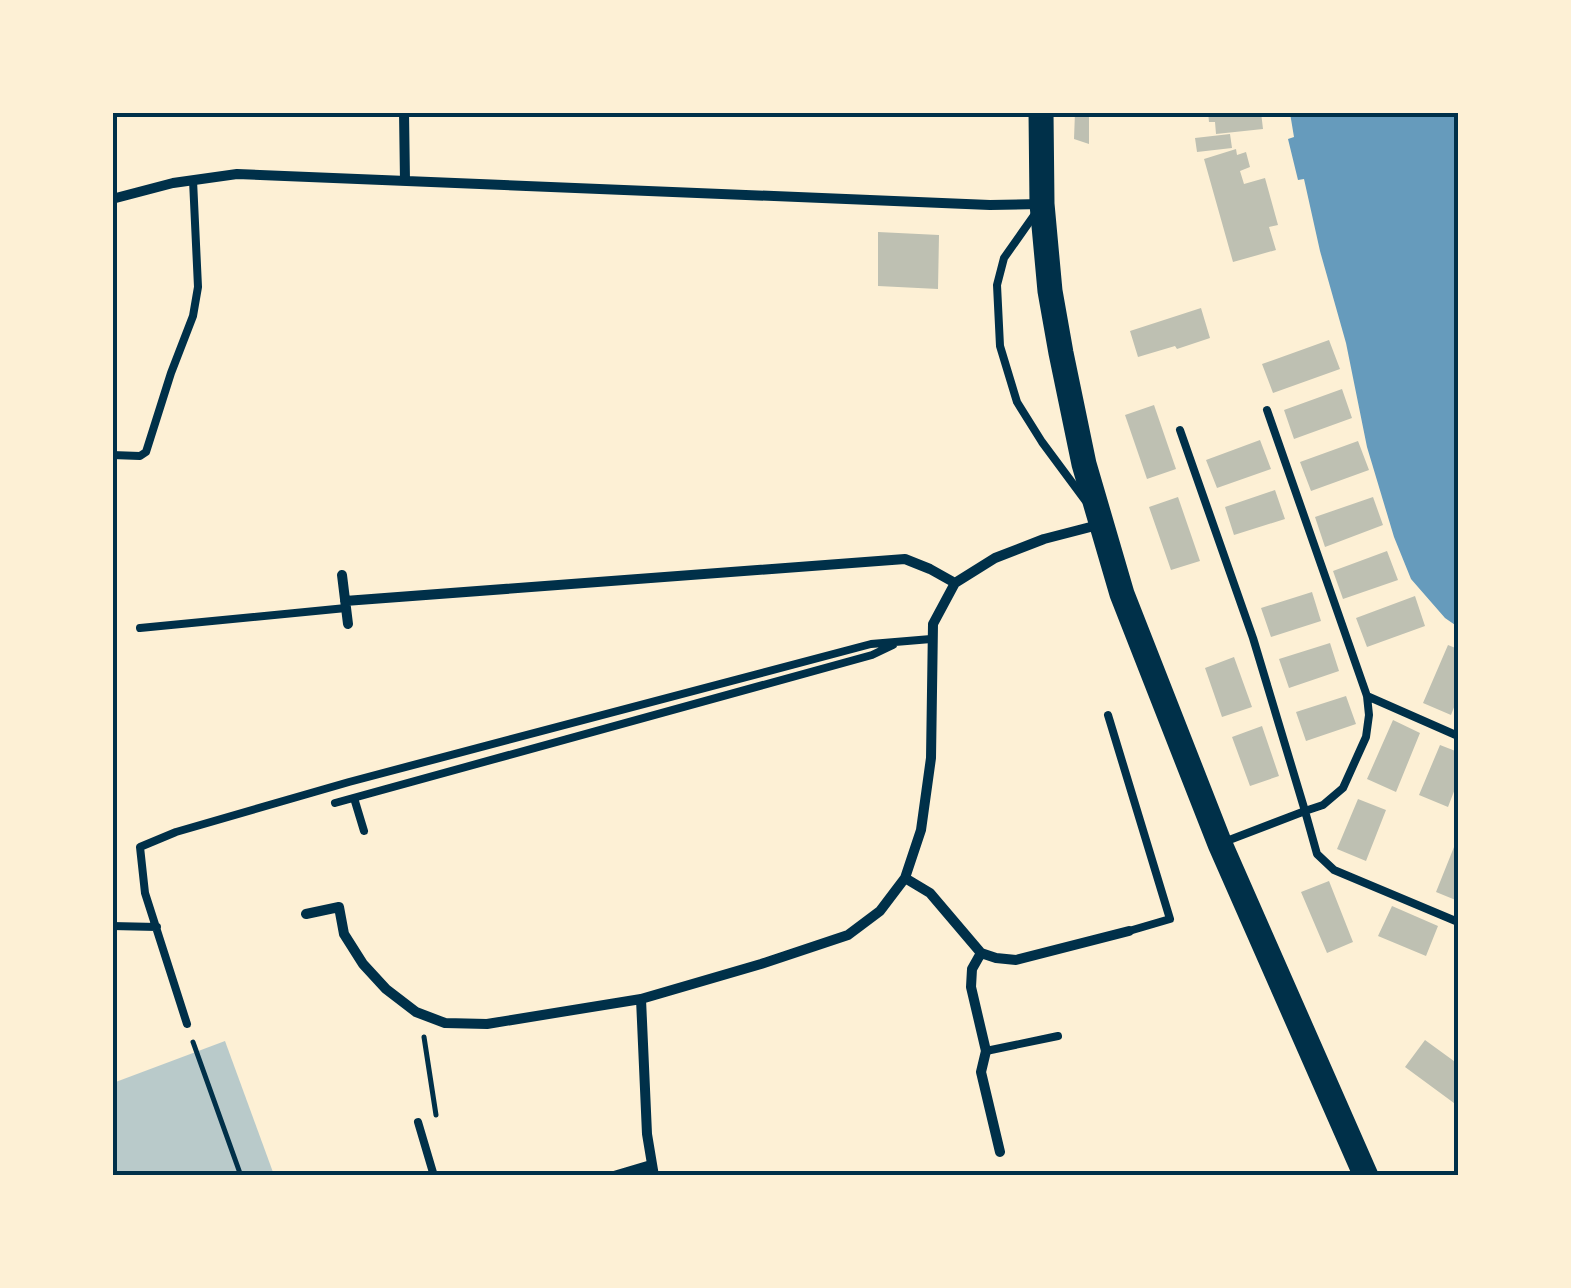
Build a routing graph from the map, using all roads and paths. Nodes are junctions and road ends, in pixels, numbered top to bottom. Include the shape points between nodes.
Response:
1 (404, 112) edge
2 (1041, 112) edge
3 (193, 180) junction
4 (405, 181) junction
5 (112, 199) edge
6 (1042, 204) junction
7 (1267, 410) dead end
8 (1180, 430) dead end
9 (112, 455) edge
10 (1102, 524) junction
11 (342, 575) dead end
12 (955, 583) junction
13 (346, 604) junction
14 (348, 624) dead end
15 (140, 628) dead end
16 (932, 639) junction
17 (896, 643) junction
18 (1366, 696) junction
19 (1108, 715) dead end
20 (1458, 736) edge
21 (354, 798) junction
22 (335, 803) dead end
23 (1305, 812) junction
24 (364, 831) dead end
25 (1220, 844) junction
26 (905, 878) junction
27 (306, 914) dead end
28 (1458, 922) edge
29 (112, 926) edge
30 (157, 927) junction
31 (1129, 931) joint
32 (981, 952) junction
33 (641, 999) junction
34 (421, 1014) junction
35 (187, 1024) joint
36 (1058, 1036) dead end
37 (986, 1050) junction
38 (418, 1122) dead end
39 (438, 1130) dead end
40 (1000, 1152) dead end
41 (652, 1170) edge
42 (241, 1176) edge
43 (434, 1176) edge
44 (614, 1176) edge
45 (1366, 1176) edge

1 - 4 street
2 - 6 main road
3 - 4 street via 238,174
3 - 5 street
3 - 9 lane via 198,287 192,316 146,452
4 - 6 street
6 - 10 main road via 1068,392
6 - 10 lane via 1004,258 997,286 1000,346 1017,402
7 - 18 lane
8 - 23 lane
10 - 12 street via 996,558
10 - 25 main road via 1122,594
11 - 13 street
12 - 13 street via 905,559
12 - 16 street
13 - 14 street
13 - 15 lane
16 - 17 lane
16 - 26 street via 931,758 921,830
17 - 21 lane
17 - 30 lane via 871,644 176,832 140,847
18 - 20 lane
18 - 23 lane via 1366,738 1344,788
19 - 31 lane via 1170,919
21 - 22 lane
21 - 24 lane
23 - 25 lane
23 - 28 lane via 1317,854 1334,870
25 - 45 main road
26 - 32 street via 930,893
26 - 33 street via 880,912 848,935
27 - 34 street via 338,906 344,934 363,964
29 - 30 lane
30 - 35 lane
31 - 32 street via 1016,960
32 - 37 street via 972,987
33 - 34 street via 488,1024
33 - 41 street
34 - 39 path
35 - 42 path
36 - 37 lane
37 - 40 street via 981,1072
38 - 43 lane
41 - 44 street

